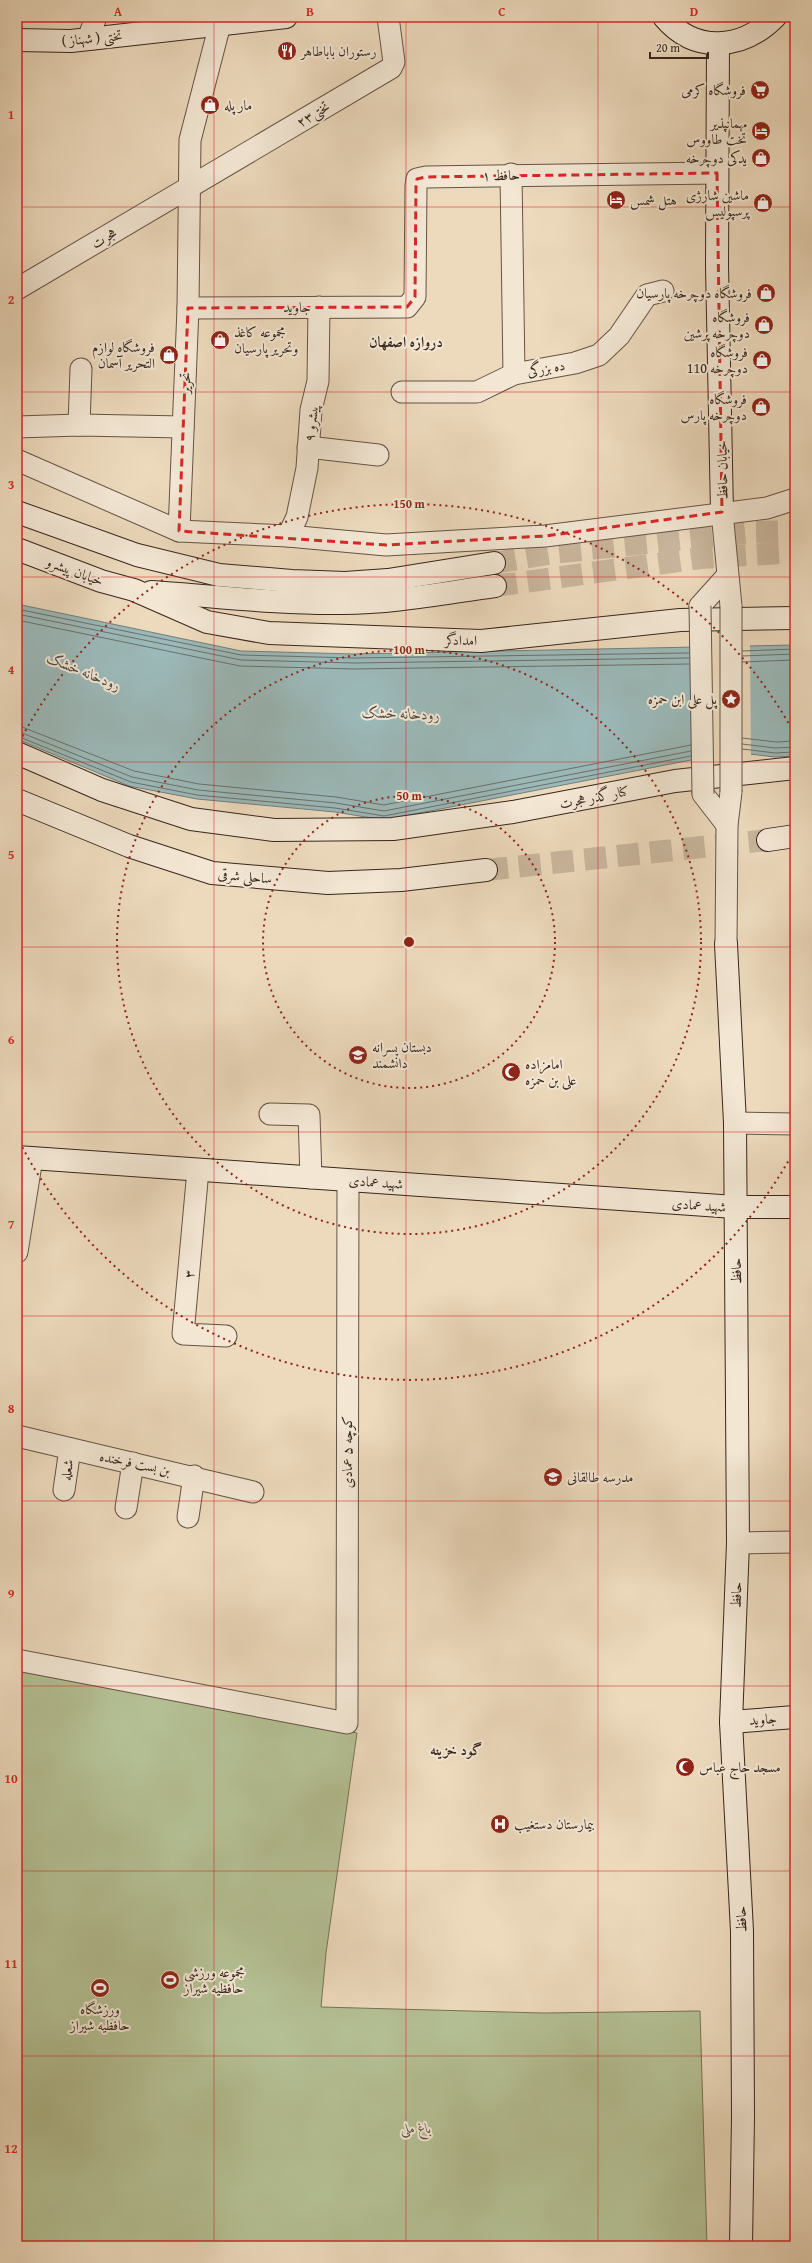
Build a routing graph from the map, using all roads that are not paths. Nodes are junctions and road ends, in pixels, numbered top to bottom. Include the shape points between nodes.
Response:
1 (96, 17) edge
2 (286, 17) edge
3 (388, 17) edge
4 (664, 17) edge
5 (775, 17) edge
6 (234, 21) edge
7 (88, 39) junction
8 (17, 40) edge
9 (718, 44) junction
10 (717, 173) junction
11 (511, 174) junction
12 (190, 187) junction
13 (17, 289) edge
14 (663, 291) dead end
15 (319, 307) junction
16 (407, 307) joint
17 (188, 308) junction
18 (81, 369) dead end
19 (514, 374) junction
20 (402, 392) dead end
21 (79, 425) junction
22 (17, 427) edge
23 (183, 427) junction
24 (308, 447) junction
25 (378, 455) dead end
26 (17, 460) edge
27 (795, 499) edge
28 (17, 512) edge
29 (722, 512) junction
30 (179, 531) junction
31 (288, 536) junction
32 (17, 549) edge
33 (494, 563) tunnel mouth
34 (727, 576) junction
35 (495, 586) tunnel mouth
36 (134, 590) junction
37 (795, 618) edge
38 (17, 753) edge
39 (795, 768) edge
40 (17, 800) edge
41 (726, 825) junction
42 (795, 836) edge
43 (768, 840) tunnel mouth
44 (486, 870) tunnel mouth
45 (726, 944) joint
46 (270, 1114) dead end
47 (735, 1123) junction
48 (795, 1124) edge
49 (25, 1157) edge
50 (198, 1170) junction
51 (311, 1178) junction
52 (348, 1180) junction
53 (795, 1207) edge
54 (735, 1208) junction
55 (17, 1252) edge
56 (226, 1336) dead end
57 (17, 1436) edge
58 (70, 1449) junction
59 (133, 1463) junction
60 (194, 1476) junction
61 (64, 1490) dead end
62 (253, 1492) dead end
63 (126, 1508) dead end
64 (188, 1517) dead end
65 (795, 1542) edge
66 (738, 1543) junction
67 (17, 1660) edge
68 (795, 1717) edge
69 (731, 1722) junction
70 (741, 2246) edge

1 - 7 street
2 - 6 main road, تختی ( شهناز )
3 - 12 street, تختی۲۳ via 394,62 390,68
4 - 9 main road via 672,27 694,39
5 - 9 main road via 762,30 741,40
6 - 7 main road, تختی ( شهناز )
6 - 12 street, تحریر via 190,140
7 - 8 main road, تختی ( شهناز )
9 - 10 main road, خیابان حافظ
10 - 11 street, حافظ ۱
10 - 29 main road, خیابان حافظ
11 - 16 street, حافظ ۱ via 426,176 417,179 415,297
11 - 19 street
12 - 13 street, هجرت
12 - 17 street, تحریر
14 - 19 street, ده بزرگی via 647,296 619,336 599,355 575,363
15 - 16 street, جاوید
15 - 17 street, جاوید
15 - 24 street, پیشرو ۹ via 318,381 311,410
17 - 23 street, تحریر
18 - 21 street
19 - 20 street, ده بزرگی via 477,392
21 - 22 street
21 - 23 street
23 - 30 street, تحریر
24 - 25 street
24 - 31 street, پیشرو ۹ via 307,468 297,517
26 - 30 street
27 - 29 street via 767,508
28 - 33 main road via 137,555 219,575 292,581 352,582 388,580
29 - 31 street via 546,536 386,545
29 - 34 street
30 - 31 street
32 - 36 main road, خیابان پیشرو via 101,581
34 - 41 street, bridge via 731,606 731,792
34 - 41 street, bridge via 700,606 703,794
35 - 36 main road via 390,601 342,603 293,602
36 - 37 main road, امدادگر via 208,622 270,632 366,638 481,640 680,620
38 - 39 main road, کنار گذر هجرت via 102,790 191,819 274,830 393,829 513,812 675,781
40 - 44 main road, ساحلی شرقی via 129,846 212,873 328,883 401,880
41 - 45 street
42 - 43 main road
45 - 47 main road, حافظ
46 - 51 street via 309,1115
47 - 48 street
47 - 54 main road, حافظ
49 - 50 main road, شهید عمادی
49 - 55 street
50 - 51 main road, شهید عمادی
50 - 56 street, ۳ via 183,1334
51 - 52 main road, شهید عمادی
52 - 54 main road, شهید عمادی
52 - 67 street, کوچه ۵ عمادی via 347,1723
53 - 54 main road, شهید عمادی
54 - 66 main road, حافظ
57 - 58 street, بن بست فرخنده
58 - 59 street, بن بست فرخنده
58 - 61 street, شعله
59 - 60 street, بن بست فرخنده
59 - 63 street
60 - 62 street, بن بست فرخنده
60 - 64 street
65 - 66 street
66 - 69 main road, حافظ
68 - 69 main road, جاوید
69 - 70 main road, حافظ via 742,1931

